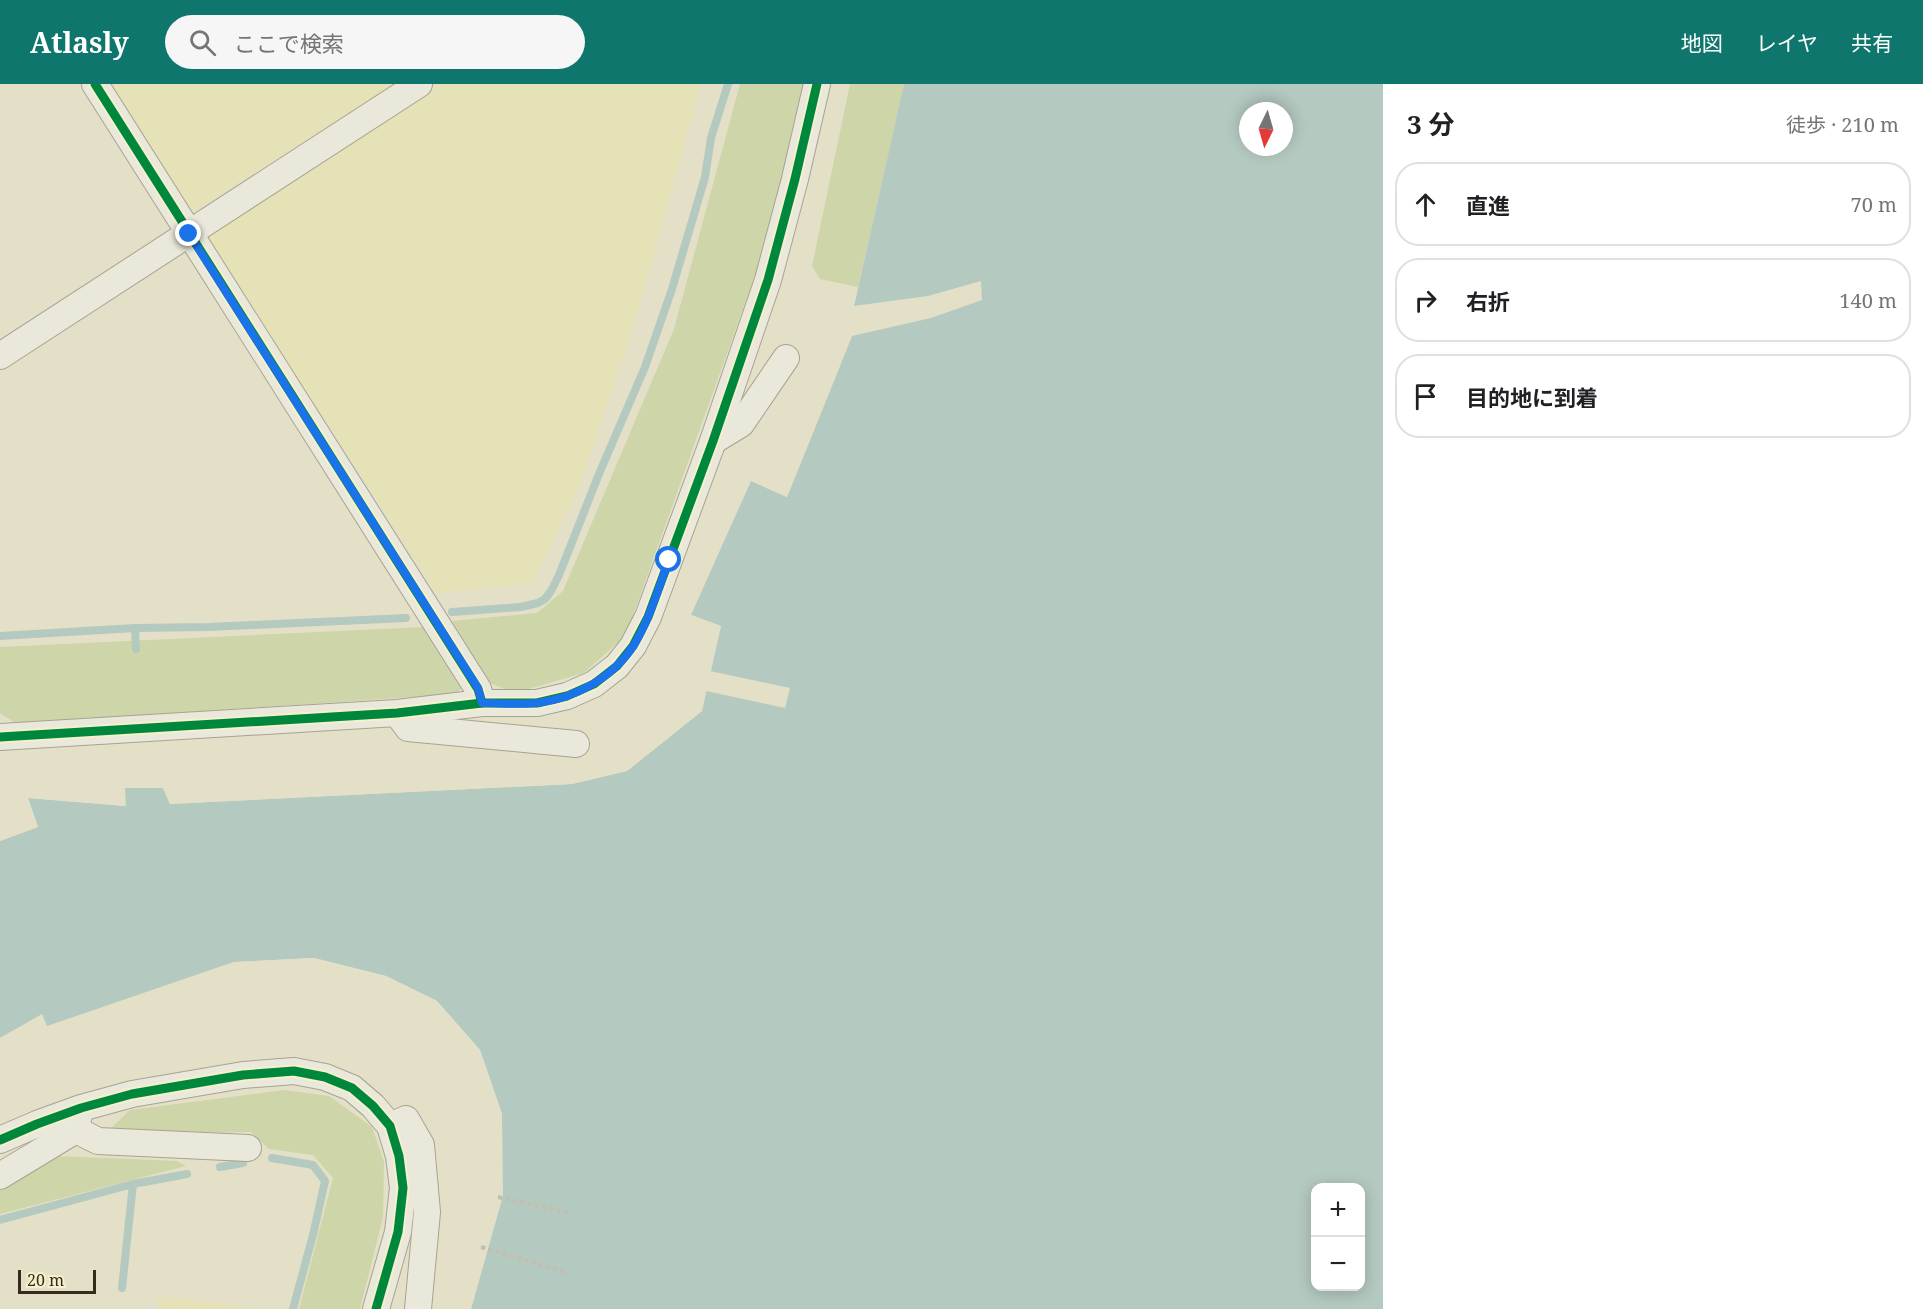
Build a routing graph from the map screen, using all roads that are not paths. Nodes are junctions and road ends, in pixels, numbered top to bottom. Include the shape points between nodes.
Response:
1 (94, 84) edge
2 (419, 84) edge
3 (817, 84) edge
4 (189, 234) junction
5 (0, 356) edge
6 (786, 358) dead end
7 (713, 441) junction
8 (482, 703) junction
9 (397, 713) junction
10 (0, 737) edge
11 (576, 744) dead end
12 (78, 1119) junction
13 (390, 1126) junction
14 (0, 1140) edge
15 (248, 1148) dead end
16 (0, 1176) edge
17 (376, 1309) edge
18 (418, 1309) edge

1 - 4 street
2 - 4 street
3 - 7 street via 768,280
4 - 5 street
4 - 8 street via 478,688
6 - 7 street via 741,424
7 - 8 street via 648,617 617,666 594,684 567,696 537,703
8 - 9 street
9 - 10 street
9 - 11 street via 408,728
12 - 13 street via 132,1094 243,1075 294,1071 352,1088
12 - 14 street via 37,1124
12 - 15 street via 98,1141
12 - 16 street
13 - 17 street via 403,1188 398,1232
13 - 18 street via 406,1119 421,1145 427,1212

